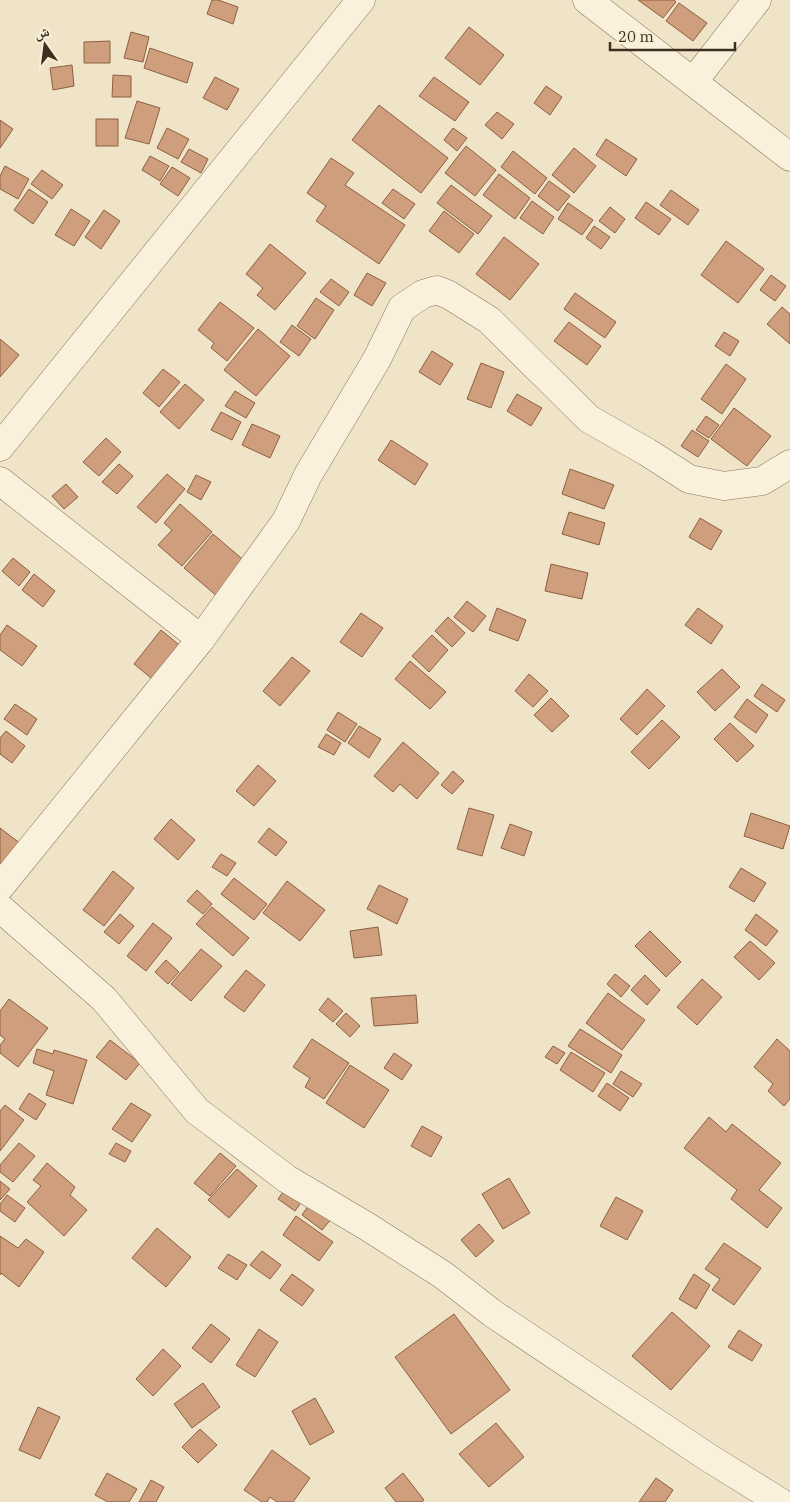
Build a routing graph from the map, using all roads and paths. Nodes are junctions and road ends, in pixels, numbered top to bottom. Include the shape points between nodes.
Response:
1 (361, 0) edge
2 (587, 0) edge
3 (757, 0) edge
4 (693, 82) junction
5 (790, 157) edge
6 (0, 447) edge
7 (790, 464) edge
8 (0, 481) edge
9 (201, 640) junction
10 (0, 887) edge
11 (0, 908) edge
12 (780, 1502) edge

1 - 6 street
2 - 4 street
3 - 4 street
4 - 5 street
7 - 9 street via 762,480 724,486 689,479 589,419 489,320 437,290 423,294 402,308 377,359 308,475 286,521
8 - 9 street
9 - 10 street
11 - 12 street via 104,999 197,1111 287,1178 443,1275 500,1319

